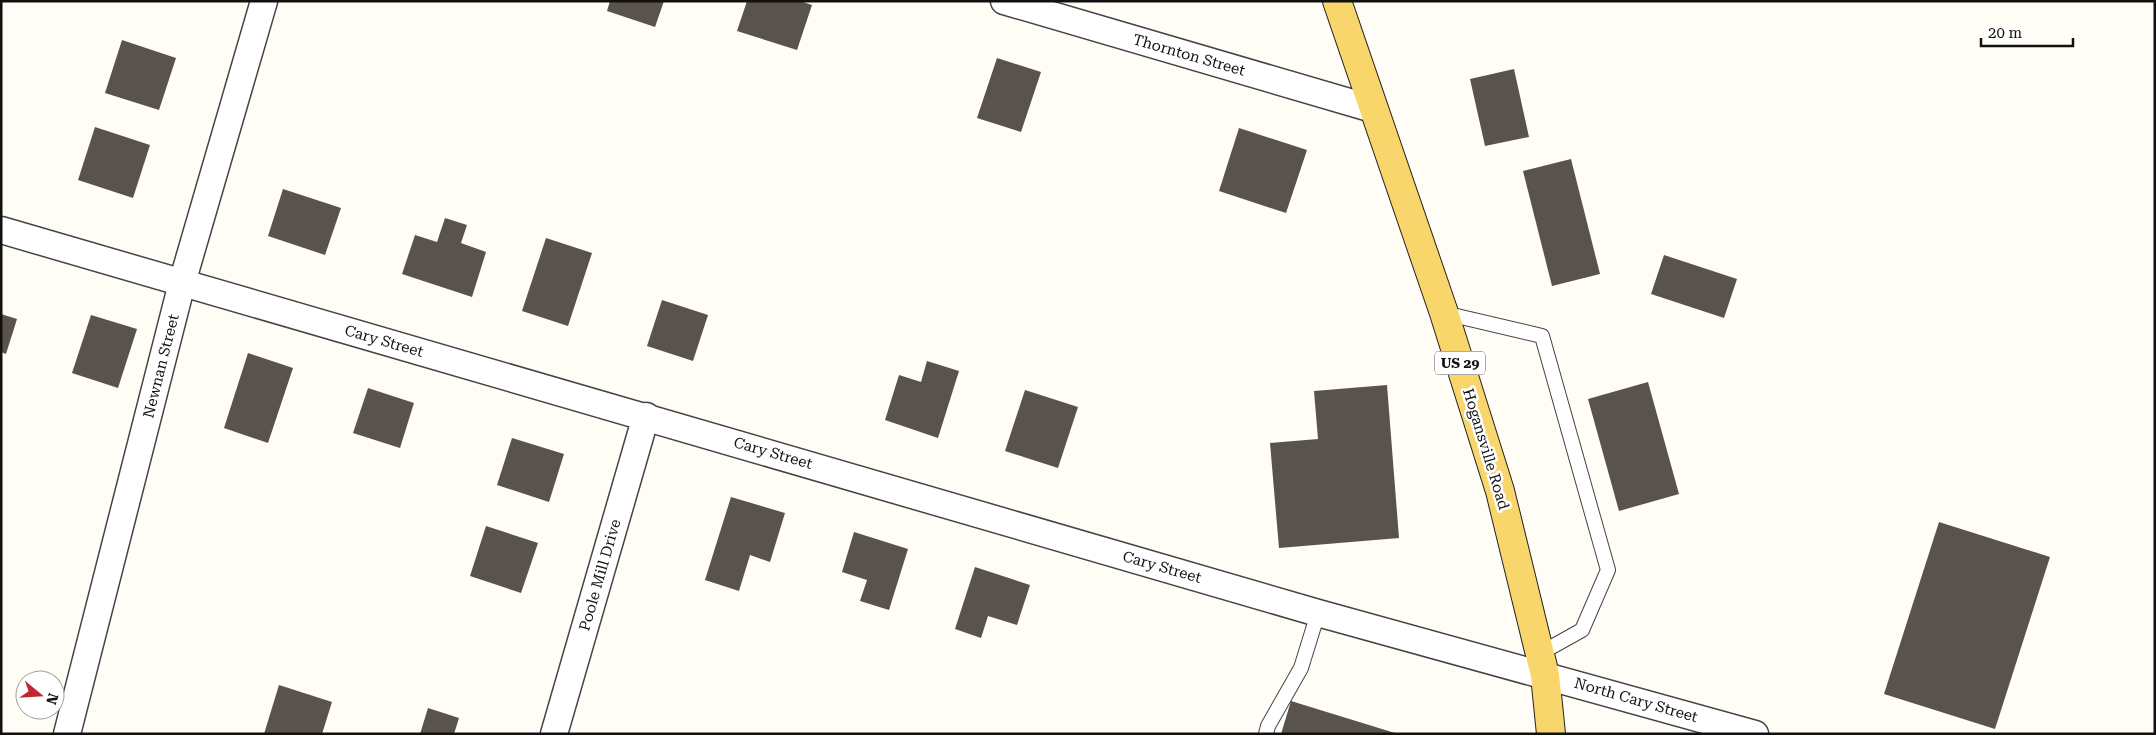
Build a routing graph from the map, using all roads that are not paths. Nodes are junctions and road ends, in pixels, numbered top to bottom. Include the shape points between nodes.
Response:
1 (264, 1) edge
2 (1004, 1) edge
3 (1337, 1) edge
4 (1374, 109) junction
5 (1, 230) edge
6 (182, 283) junction
7 (1444, 313) junction
8 (646, 416) junction
9 (1318, 613) junction
10 (1542, 664) junction
11 (67, 734) edge
12 (554, 734) edge
13 (1266, 734) edge
14 (1551, 734) edge
15 (1755, 734) edge

1 - 6 street, Newnan Street
2 - 4 street, Thornton Street
3 - 4 main road, Hogansville Road / US 29
4 - 7 main road, Hogansville Road / US 29
5 - 6 street, Cary Street
6 - 8 street, Cary Street
6 - 11 street, Newnan Street
7 - 10 main road, Hogansville Road / US 29 via 1500,491
7 - 10 lane via 1542,336 1608,570 1582,630
8 - 9 street, Cary Street
8 - 12 street, Poole Mill Drive
9 - 10 street, Cary Street
9 - 13 lane via 1301,668
10 - 14 main road, Hogansville Road / US 29
10 - 15 street, North Cary Street

